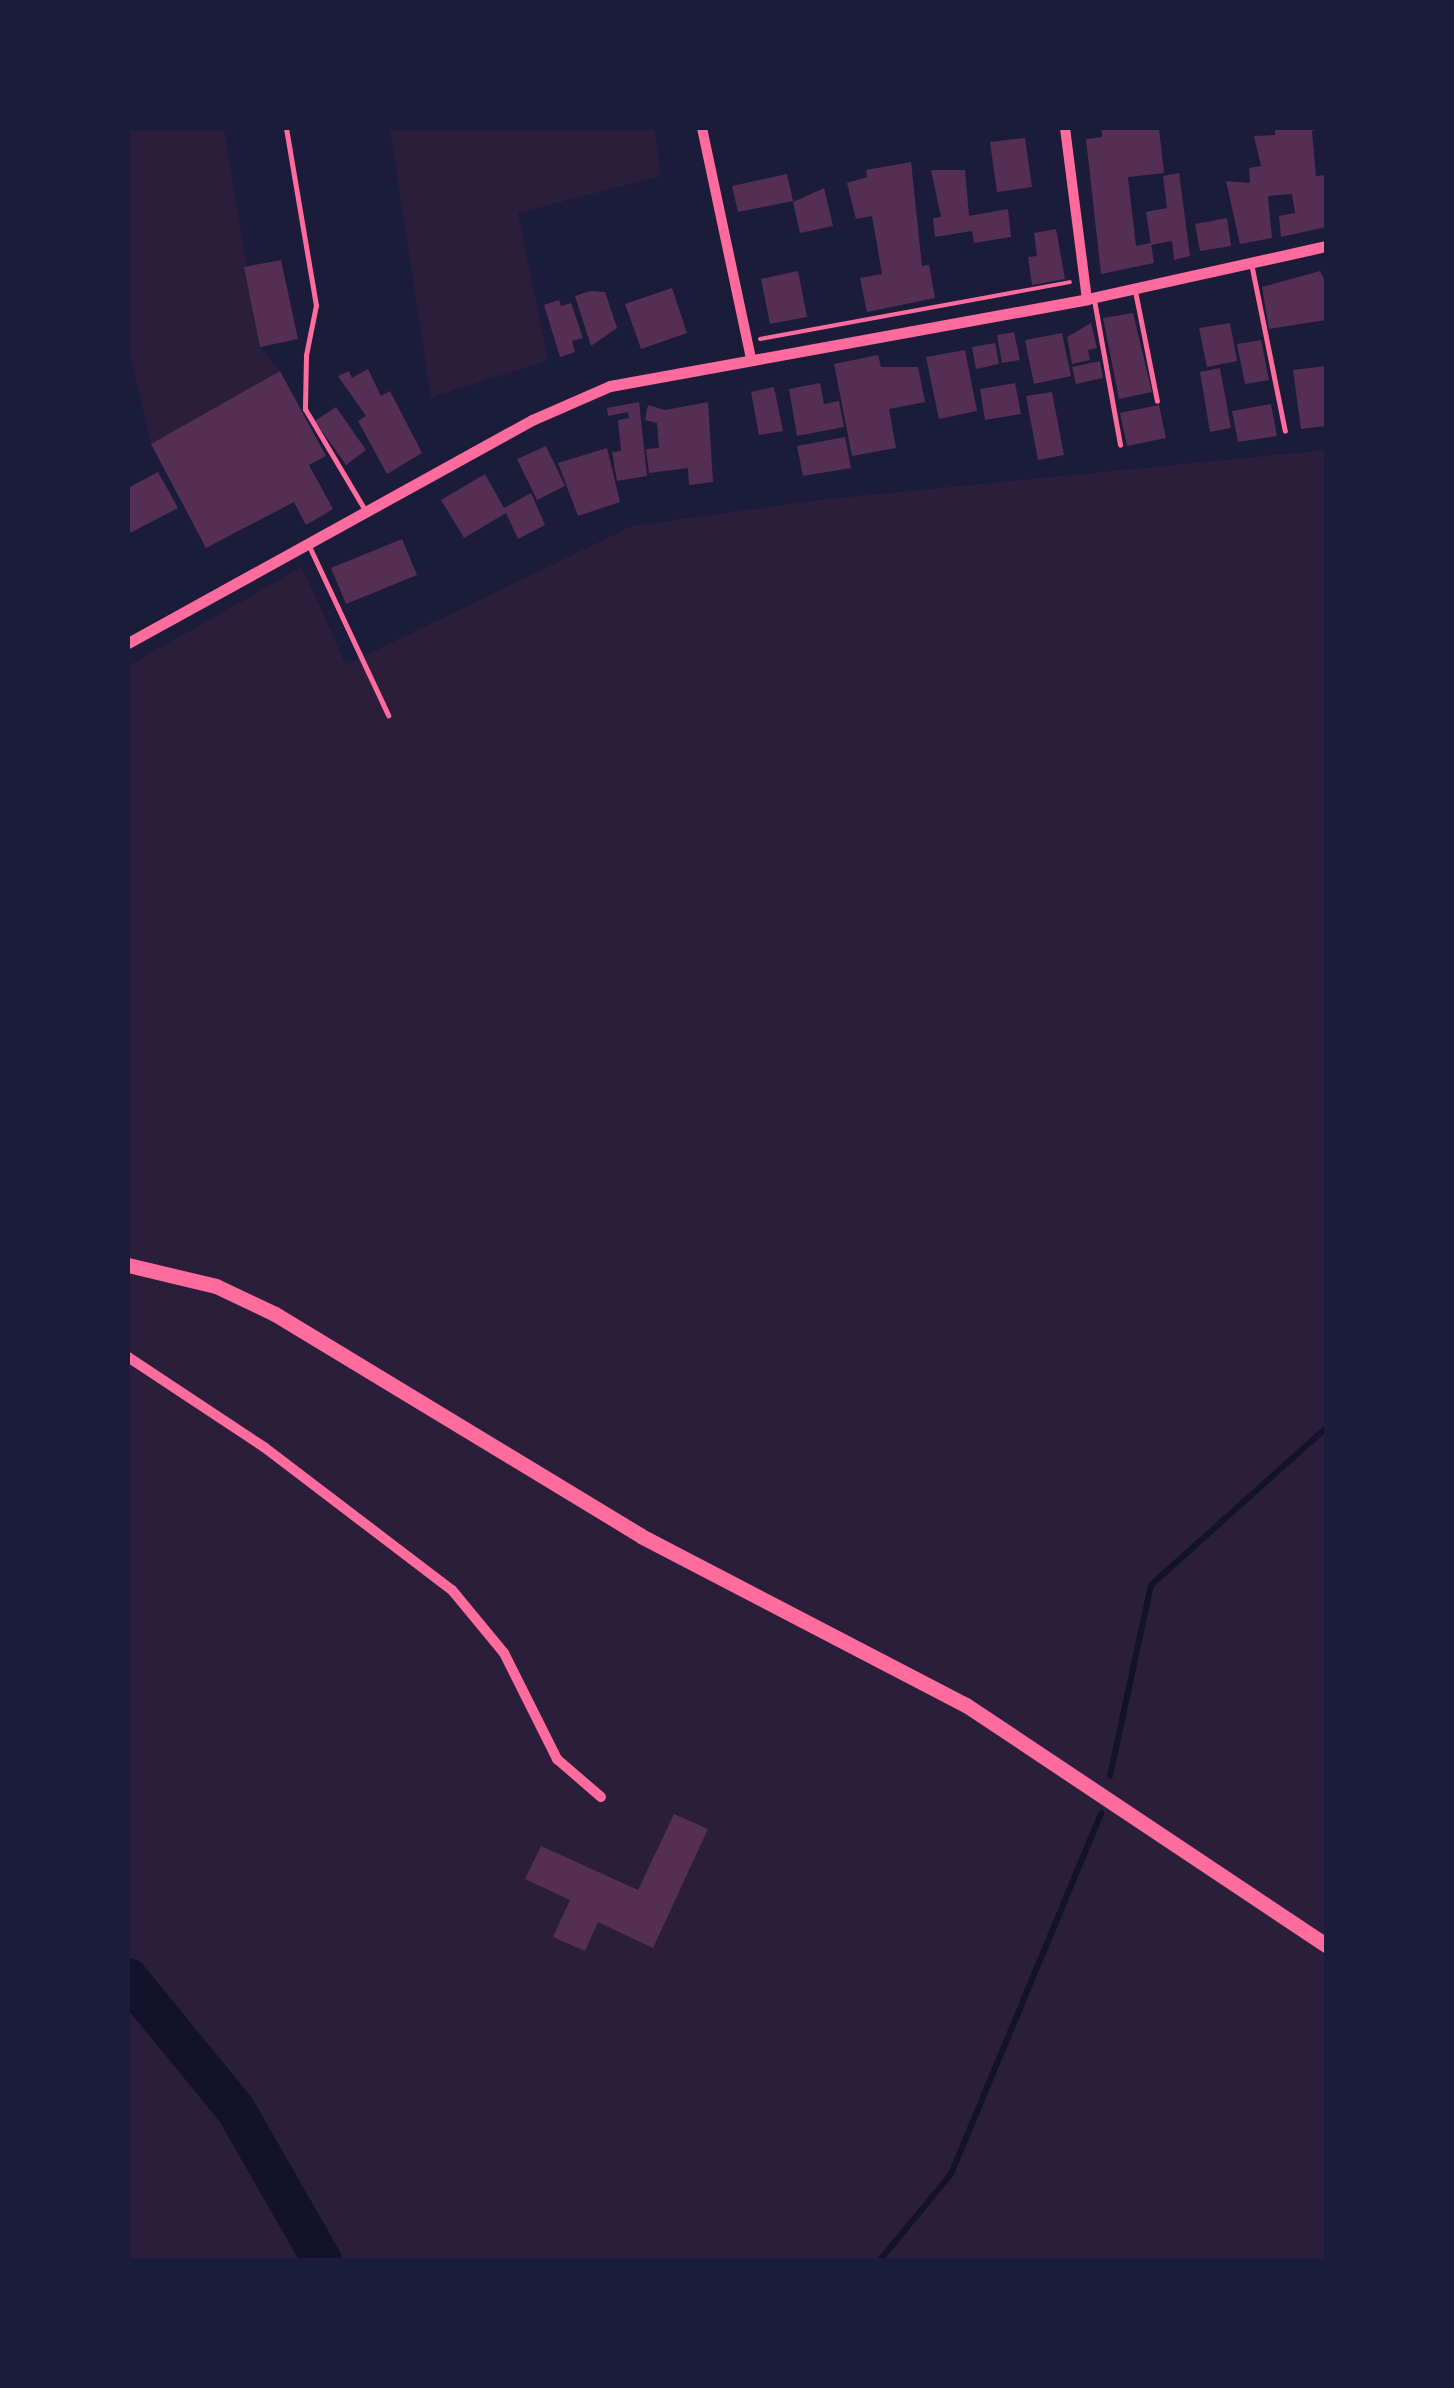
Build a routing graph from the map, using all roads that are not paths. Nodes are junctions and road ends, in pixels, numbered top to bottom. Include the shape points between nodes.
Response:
1 (286, 128) edge
2 (702, 128) edge
3 (1066, 128) edge
4 (1326, 246) edge
5 (1251, 263) junction
6 (1135, 288) junction
7 (1090, 298) junction
8 (751, 360) junction
9 (1157, 400) dead end
10 (1285, 431) dead end
11 (1120, 445) dead end
12 (366, 512) junction
13 (308, 544) junction
14 (128, 644) edge
15 (388, 715) dead end
16 (128, 1265) edge
17 (128, 1358) edge
18 (601, 1797) dead end
19 (1326, 1944) edge

1 - 12 lane via 316,305 305,409
2 - 8 street
3 - 7 street
4 - 5 street
5 - 6 street
5 - 10 lane
6 - 7 street
6 - 9 lane
7 - 8 street
7 - 11 lane
8 - 12 street via 610,386 532,420
12 - 13 street
13 - 14 street
13 - 15 lane
16 - 19 main road via 216,1286 275,1314 641,1536 966,1705
17 - 18 street via 264,1448 452,1590 504,1653 557,1759

